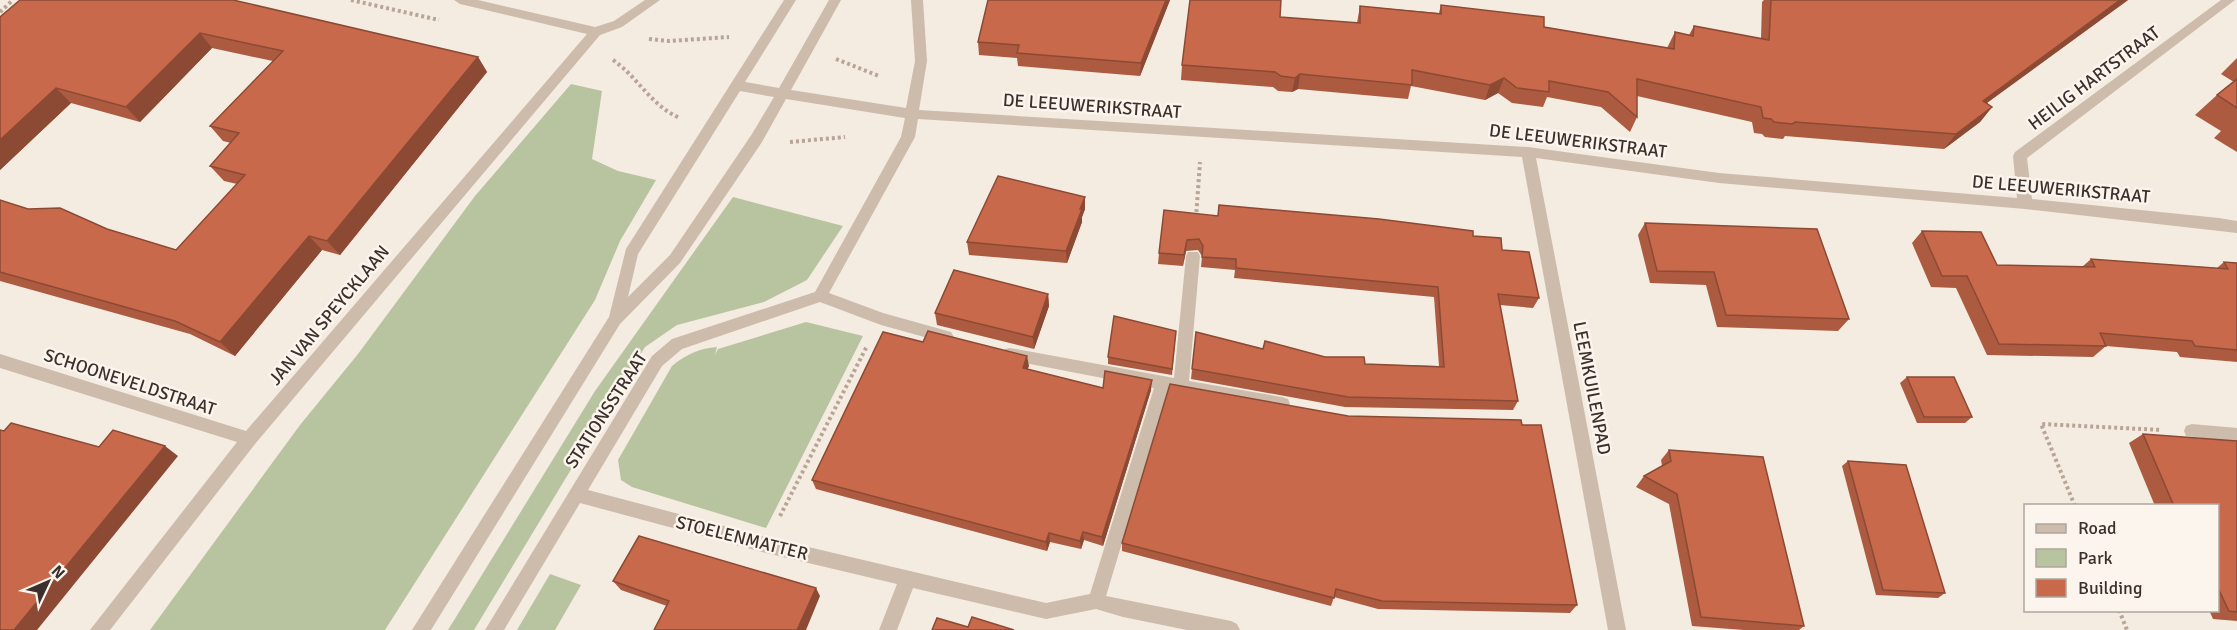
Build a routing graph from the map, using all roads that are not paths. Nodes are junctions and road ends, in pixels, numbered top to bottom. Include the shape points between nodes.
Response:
1 (460, 0) edge
2 (654, 0) edge
3 (790, 0) edge
4 (835, 0) edge
5 (917, 0) edge
6 (2229, 0) edge
7 (596, 32) junction
8 (738, 86) junction
9 (782, 93) junction
10 (912, 114) junction
11 (1528, 152) junction
12 (2025, 204) junction
13 (2237, 227) edge
14 (1193, 256) edge
15 (820, 296) junction
16 (615, 320) junction
17 (957, 340) edge
18 (990, 349) edge
19 (0, 361) edge
20 (1163, 383) junction
21 (1181, 385) junction
22 (1298, 407) edge
23 (2192, 431) road end
24 (2237, 435) edge
25 (249, 440) junction
26 (576, 494) junction
27 (908, 579) junction
28 (1096, 601) junction
29 (99, 630) edge
30 (422, 630) edge
31 (494, 630) edge
32 (888, 630) edge
33 (1231, 630) edge
34 (1617, 630) edge

1 - 7 street
2 - 7 street via 618,24
3 - 8 street
4 - 9 street
5 - 10 street via 921,62
6 - 12 street, HEILIG HARTSTRAAT via 2020,156
7 - 25 street, JAN VAN SPEYCKLAAN
8 - 9 street, DE LEEUWERIKSTRAAT
8 - 16 street via 631,253
9 - 10 street, DE LEEUWERIKSTRAAT
9 - 16 street via 757,138 675,259
10 - 11 street, DE LEEUWERIKSTRAAT
10 - 15 street via 908,137
11 - 12 street, DE LEEUWERIKSTRAAT via 1719,178
11 - 34 street, LEEMKUILENPAD
12 - 13 street, DE LEEUWERIKSTRAAT
14 - 21 street
15 - 17 street via 881,319
15 - 26 street, STATIONSSTRAAT via 677,344 657,361
16 - 30 street
18 - 20 street
19 - 25 street, SCHOONEVELDSTRAAT
20 - 21 street
20 - 28 street
21 - 22 street
23 - 24 street
25 - 29 street, JAN VAN SPEYCKLAAN
26 - 27 street, STOELENMATTER
26 - 31 street, STATIONSSTRAAT
27 - 28 street, STOELENMATTER via 1046,611
27 - 32 street
28 - 33 street, STOELENMATTER

